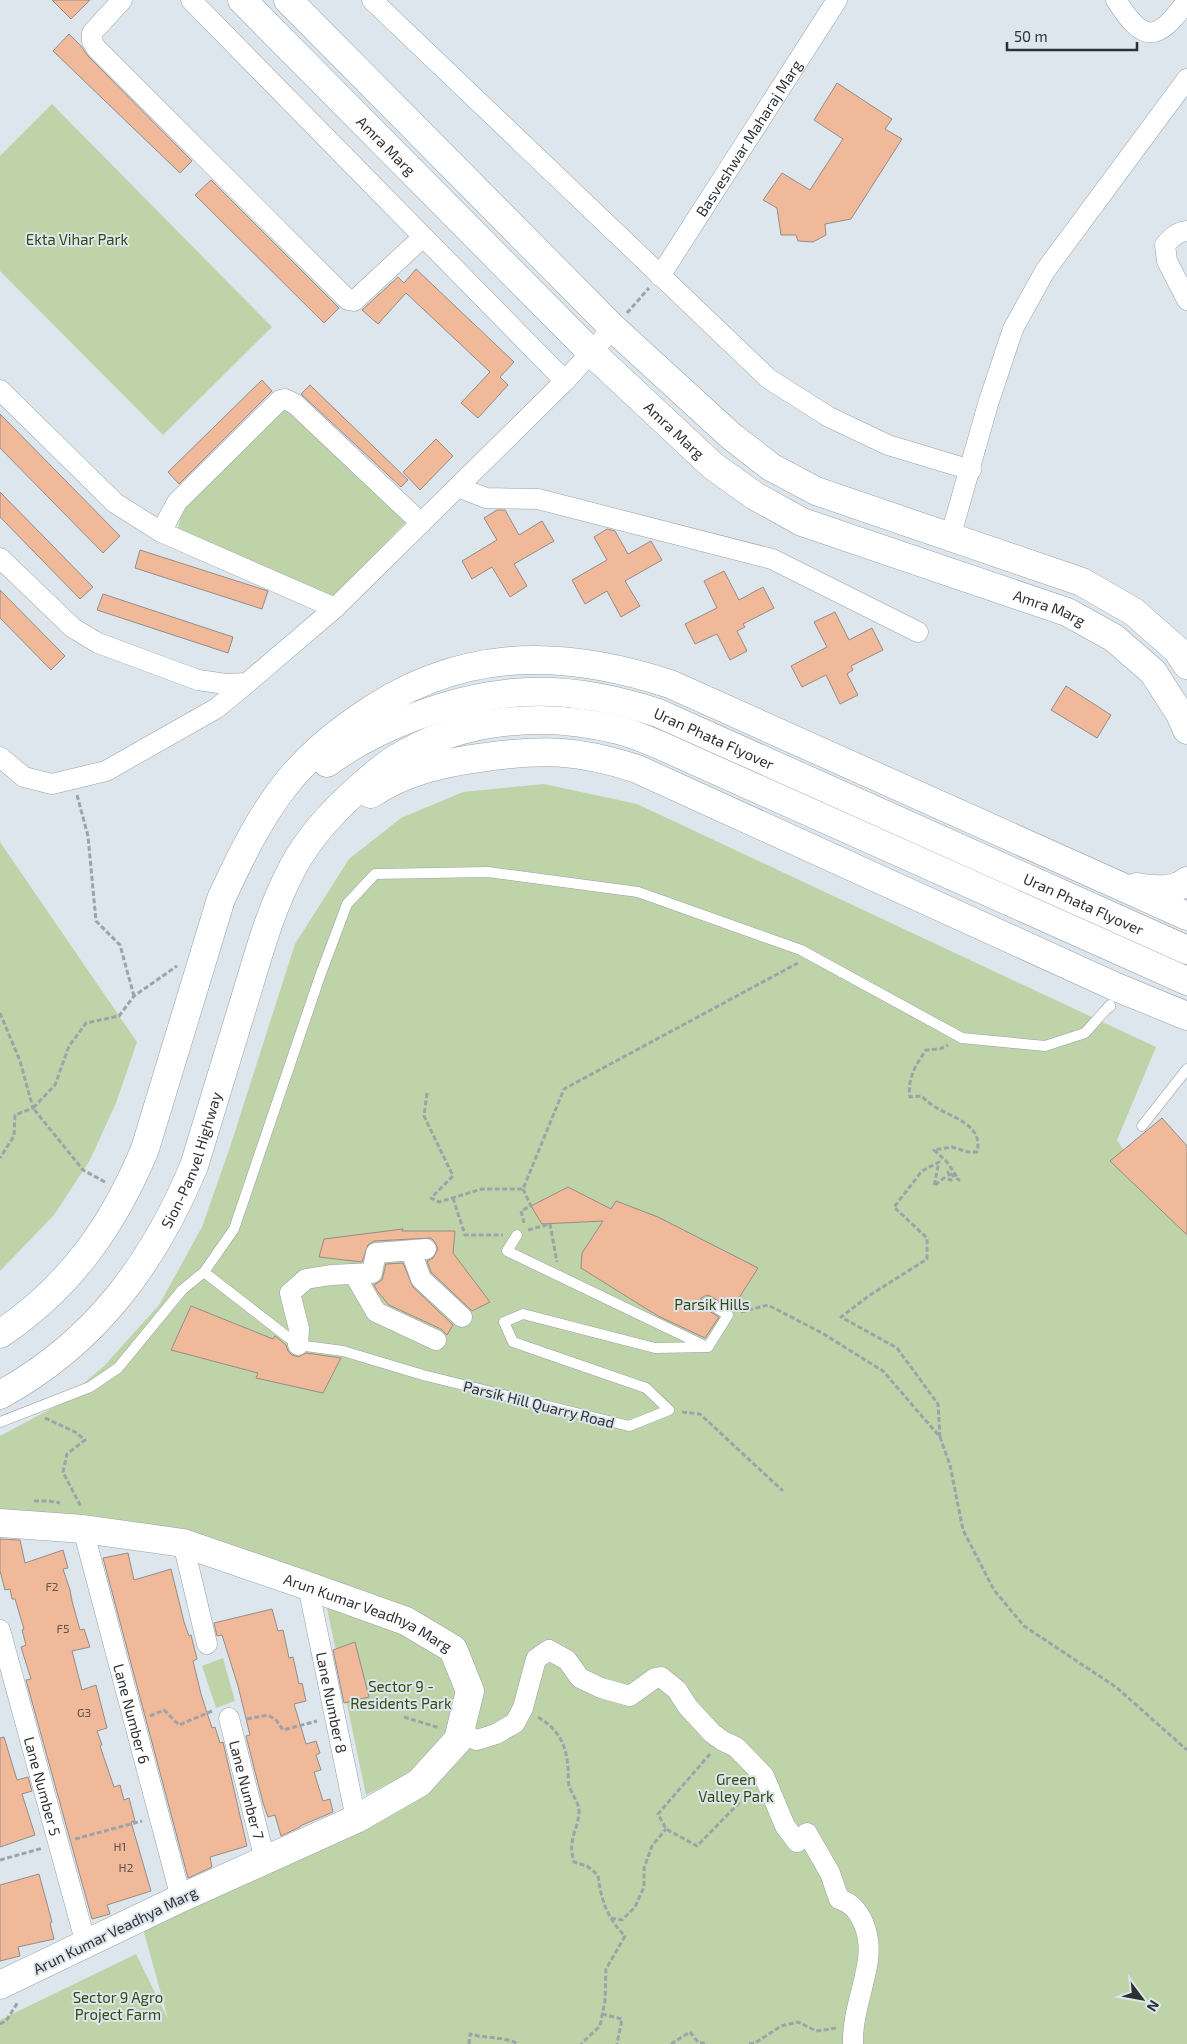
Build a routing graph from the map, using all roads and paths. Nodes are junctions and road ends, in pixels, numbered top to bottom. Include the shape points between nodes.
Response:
1 (122, 0) edge
2 (191, 0) edge
3 (242, 0) edge
4 (288, 0) edge
5 (372, 0) edge
6 (837, 0) edge
7 (1116, 0) edge
8 (1184, 11) edge
9 (1187, 79) edge
10 (1187, 231) edge
11 (423, 237) junction
12 (660, 276) junction
13 (1187, 300) edge
14 (617, 320) junction
15 (591, 352) junction
16 (565, 381) junction
17 (0, 390) edge
18 (971, 470) junction
19 (458, 487) junction
20 (421, 523) junction
21 (161, 532) junction
22 (950, 538) junction
23 (0, 558) edge
24 (334, 608) junction
25 (918, 632) dead end
26 (1187, 665) edge
27 (247, 683) junction
28 (1187, 730) edge
29 (0, 758) edge
30 (73, 779) junction
31 (251, 839) junction
32 (294, 866) junction
33 (1187, 882) edge
34 (1117, 884) junction
35 (1187, 916) edge
36 (207, 945) junction
37 (1187, 950) edge
38 (812, 956) junction
39 (1187, 981) edge
40 (134, 996) junction
41 (1110, 1007) dead end
42 (0, 1012) edge
43 (1187, 1016) edge
44 (962, 1038) junction
45 (1187, 1069) edge
46 (427, 1093) dead end
47 (32, 1108) junction
48 (1142, 1126) dead end
49 (0, 1158) edge
50 (83, 1170) dead end
51 (523, 1189) junction
52 (453, 1198) junction
53 (517, 1235) joint
54 (204, 1272) junction
55 (354, 1274) junction
56 (556, 1275) junction
57 (708, 1302) dead end
58 (728, 1315) junction
59 (462, 1317) dead end
60 (0, 1334) edge
61 (436, 1340) dead end
62 (298, 1346) junction
63 (708, 1347) junction
64 (0, 1395) edge
65 (34, 1408) junction
66 (668, 1410) junction
67 (0, 1422) edge
68 (940, 1437) junction
69 (783, 1491) dead end
70 (30, 1502) dead end
71 (66, 1505) dead end
72 (79, 1518) junction
73 (0, 1523) edge
74 (183, 1543) junction
75 (308, 1586) junction
76 (0, 1630) edge
77 (208, 1644) dead end
78 (523, 1708) junction
79 (335, 1716) junction
80 (226, 1717) junction
81 (404, 1717) dead end
82 (134, 1721) junction
83 (460, 1734) junction
84 (719, 1738) junction
85 (1187, 1750) edge
86 (741, 1801) dead end
87 (159, 1816) junction
88 (356, 1819) junction
89 (666, 1829) junction
90 (59, 1844) junction
91 (0, 1860) edge
92 (265, 1860) junction
93 (181, 1898) junction
94 (610, 1918) junction
95 (86, 1944) junction
96 (0, 1985) edge
97 (602, 2014) junction
98 (853, 2043) edge
99 (469, 2044) edge
100 (518, 2044) edge
101 (581, 2044) edge
102 (617, 2044) edge
103 (671, 2044) edge
104 (708, 2044) edge
105 (749, 2044) edge

1 - 11 street via 92,33 96,48 348,300 354,301
2 - 11 street
3 - 15 main road, Amra Marg
4 - 14 main road
5 - 12 street
6 - 12 street, Basveshwar Maharaj Marg
7 - 8 street via 1127,18 1141,30 1149,32 1160,30
9 - 18 street via 1045,270 1013,328
10 - 13 street via 1172,237 1165,245 1167,260
11 - 16 street
12 - 14 path via 625,316
12 - 18 street via 769,379 829,417 888,444
14 - 15 street
14 - 22 main road via 731,436 771,467 816,492
15 - 16 street
15 - 28 main road, Amra Marg via 713,466 755,496 802,522 1067,612 1114,638 1153,672
16 - 19 street
17 - 21 street via 115,503
18 - 22 street
19 - 20 street
19 - 25 street via 486,498 538,498 772,559
20 - 21 street via 295,404 285,399 280,400 178,502
20 - 24 street
21 - 24 street
22 - 26 main road via 1082,582 1134,612 1177,650
23 - 27 street via 73,628 98,643 198,680
24 - 27 street
27 - 30 street via 217,708 106,771
29 - 30 street via 24,777 52,784
30 - 40 path via 88,836 96,921 120,945
31 - 34 main road via 286,783 312,756 337,733 397,693 461,669 523,660 567,661 602,665 670,684
31 - 36 main road via 221,899
31 - 37 main road, Uran Phata Flyover via 294,790 347,748 377,732 468,699 516,692 564,692 628,703 658,713
32 - 39 main road, Uran Phata Flyover via 310,841 348,797 393,760 418,746 474,727 523,720 562,720 620,731 675,752
32 - 43 main road via 313,843 355,805 378,789 425,768 507,753 542,751 586,755 636,769 1116,987
32 - 64 main road, Sion-Panvel Highway via 270,918 194,1166 158,1241 109,1308 80,1337 48,1364
33 - 34 main road via 1167,889
34 - 35 main road
36 - 40 path
36 - 60 main road via 145,1149 131,1183 104,1230 71,1273 45,1299
38 - 44 lane
38 - 51 path via 564,1089
38 - 54 lane via 638,892 488,872 375,874 347,904 234,1229
40 - 47 path via 119,1016 86,1023 69,1046 55,1085
41 - 44 lane via 1085,1033 1045,1046
42 - 47 path via 20,1061
44 - 68 path via 940,1049 926,1050 913,1069 910,1097 920,1096 964,1121 975,1133 979,1146 977,1152 952,1147 934,1150 959,1180 948,1172 950,1180 944,1178 934,1186 939,1162 922,1171 894,1207 927,1238 927,1259 870,1295 841,1318 897,1348 938,1404
45 - 48 lane
46 - 52 path via 424,1116 453,1176 430,1198 439,1202
47 - 49 path via 15,1115 14,1136
47 - 50 path
51 - 52 path via 482,1189
51 - 56 path via 531,1206 521,1211 525,1231 550,1224 557,1258
52 - 53 path via 465,1235
53 - 56 lane via 507,1251
54 - 62 lane
54 - 65 lane via 182,1290 118,1368 90,1387
55 - 59 street via 372,1273 376,1253 419,1250 422,1279
55 - 61 street via 376,1312
55 - 62 street via 306,1279 290,1293 299,1329
56 - 63 lane
57 - 58 lane
58 - 63 lane
58 - 68 path via 768,1305 822,1333 883,1371
62 - 66 lane, Parsik Hill Quarry Road via 343,1351 423,1375 629,1426
63 - 66 lane via 655,1348 523,1314 504,1322 514,1342 646,1388
65 - 67 lane
65 - 72 path via 39,1416 85,1440 67,1454 63,1472 82,1509
66 - 69 path via 700,1414
68 - 85 path via 950,1465 963,1530 994,1590 1024,1626 1116,1687
70 - 71 path via 49,1501
72 - 73 main road, Arun Kumar Veadhya Marg
72 - 74 main road, Arun Kumar Veadhya Marg
72 - 82 street, Lane Number 6
74 - 75 main road, Arun Kumar Veadhya Marg
74 - 77 street
75 - 79 street, Lane Number 8
75 - 83 main road, Arun Kumar Veadhya Marg via 406,1621 454,1648 470,1691
76 - 90 street, Lane Number 5
78 - 83 street via 515,1722 496,1734 477,1740
78 - 84 street via 536,1659 548,1650 567,1660 580,1678 630,1696 655,1678 662,1677
78 - 94 path via 552,1726 560,1737 569,1786 579,1804 579,1816 572,1835 574,1862 587,1866 598,1875 601,1896
79 - 80 path via 283,1730 268,1715
79 - 88 street, Lane Number 8
80 - 82 path via 179,1724 164,1710
80 - 92 street, Lane Number 7
81 - 83 path
82 - 87 street, Lane Number 6
83 - 88 main road, Arun Kumar Veadhya Marg via 418,1783
84 - 89 path via 707,1759 658,1814
84 - 98 street via 736,1747 764,1776 786,1826 797,1842 807,1833 830,1873 839,1899 849,1902 861,1916 868,1959
86 - 89 path via 697,1846
87 - 90 path
87 - 93 street, Lane Number 6
88 - 92 main road, Arun Kumar Veadhya Marg
89 - 94 path via 652,1846 644,1868 644,1887 635,1906 622,1920
90 - 91 path
90 - 95 street, Lane Number 5
92 - 93 main road, Arun Kumar Veadhya Marg
93 - 95 main road, Arun Kumar Veadhya Marg
94 - 97 path via 625,1936 606,1969
95 - 96 main road, Arun Kumar Veadhya Marg
97 - 101 path via 600,2026
97 - 102 path via 622,2019
98 - 105 path via 836,2028 816,2031 798,2022 781,2026
99 - 100 path via 470,2034
103 - 104 path via 690,2032 698,2042

